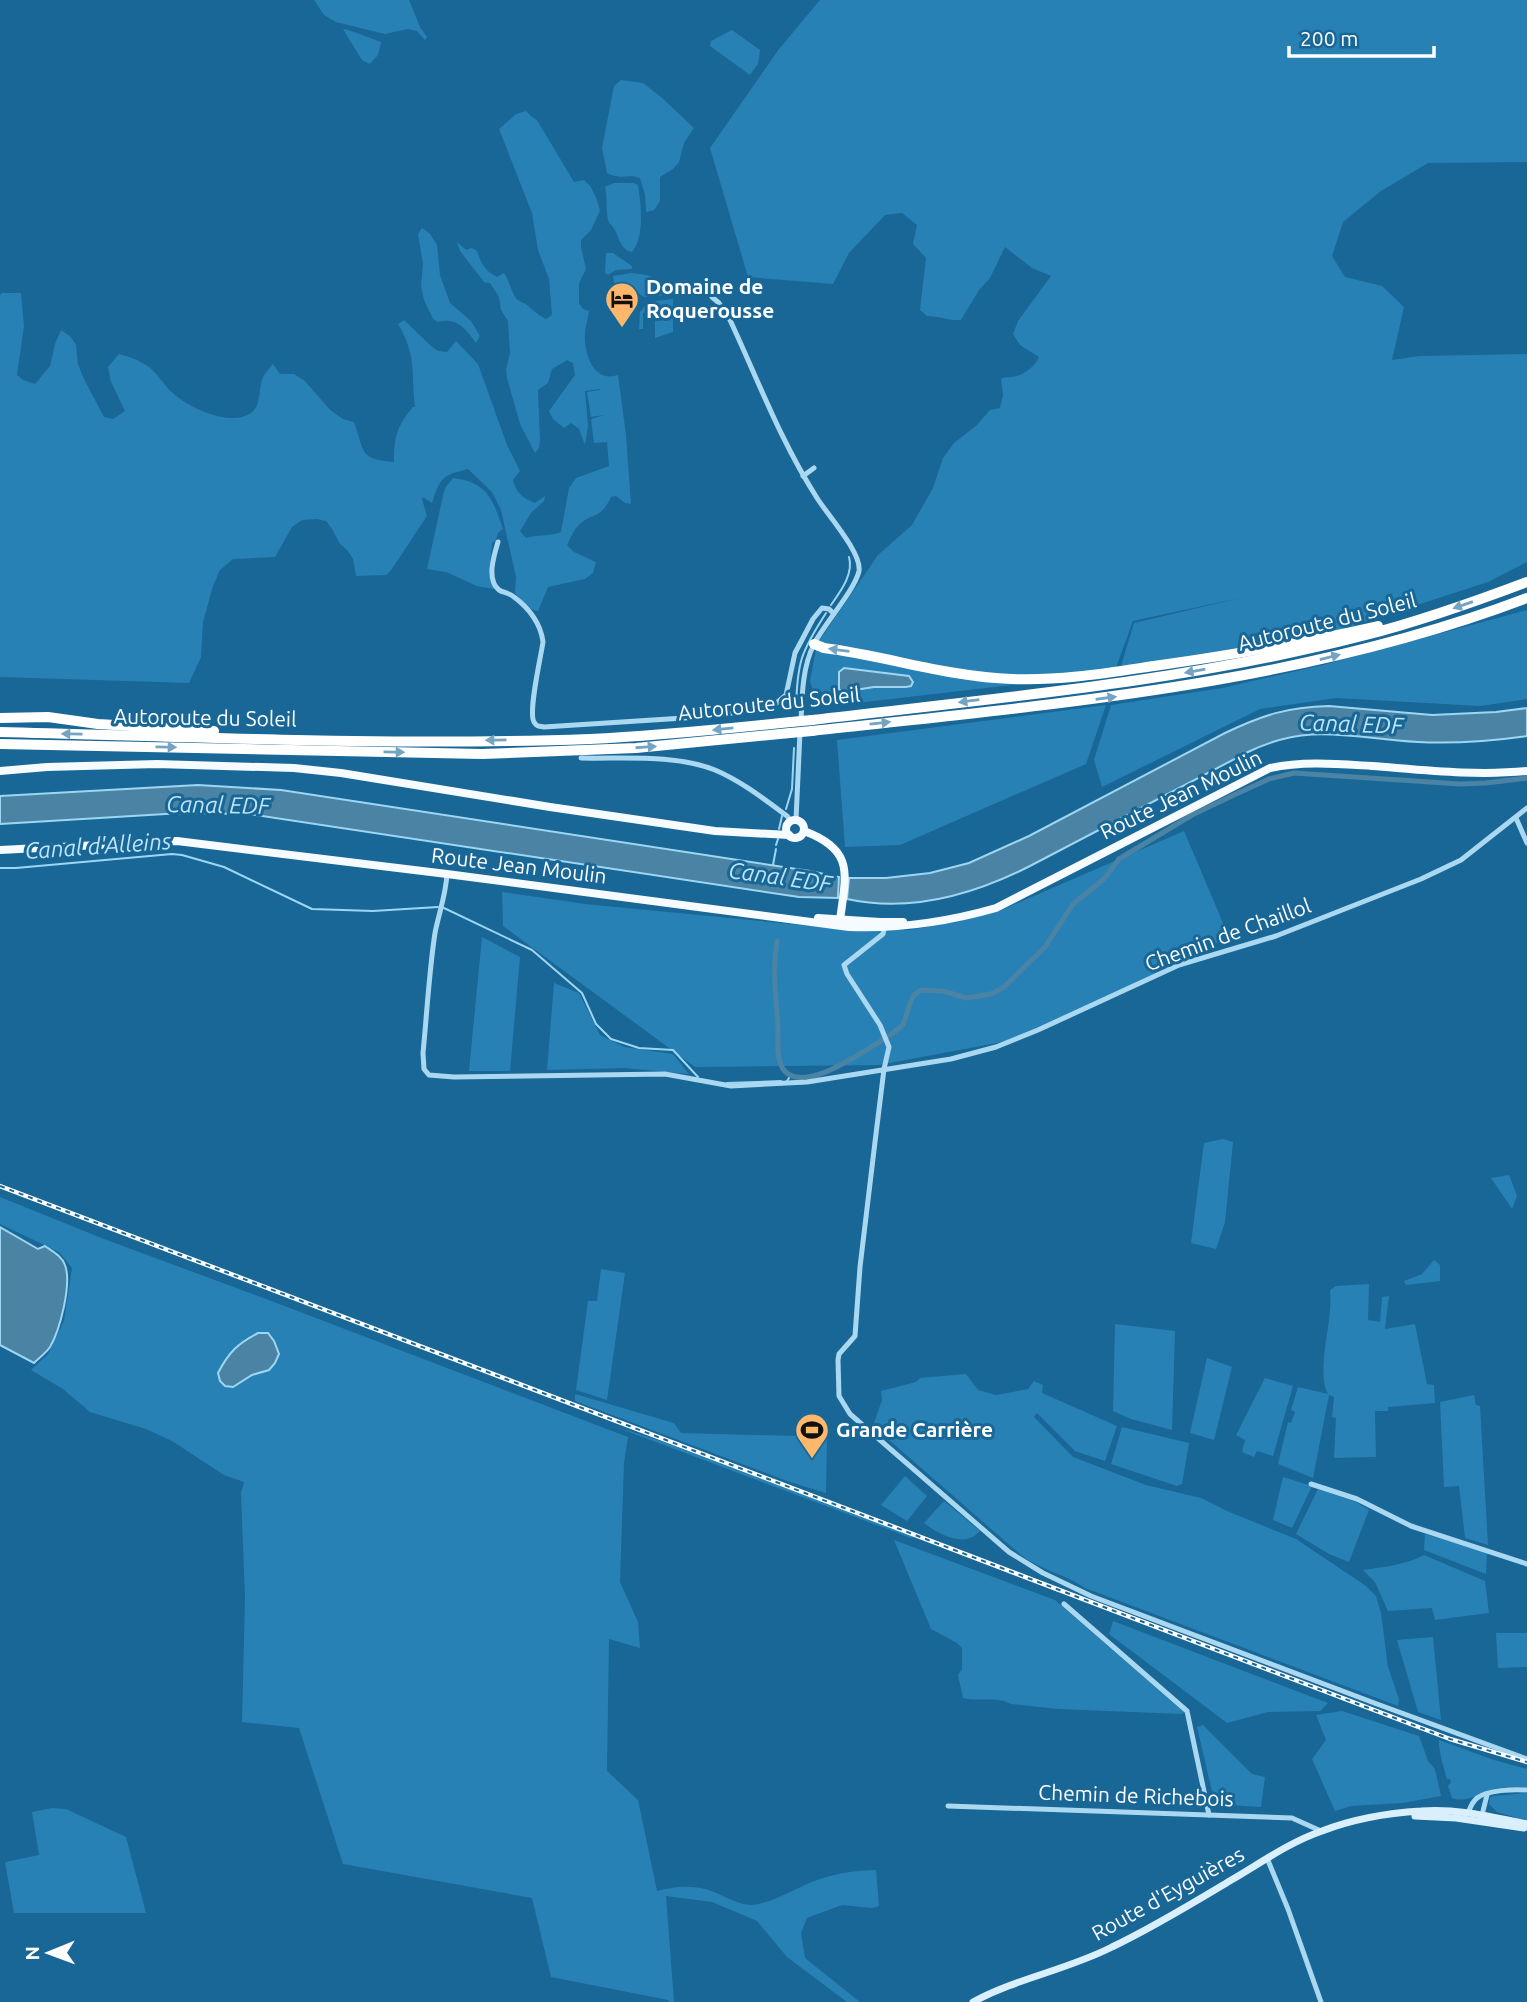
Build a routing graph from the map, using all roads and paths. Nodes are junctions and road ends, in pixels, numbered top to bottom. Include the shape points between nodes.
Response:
1 (712, 296) dead end
2 (814, 468) dead end
3 (803, 476) junction
4 (498, 542) dead end
5 (1527, 582) edge
6 (1527, 597) edge
7 (833, 613) junction
8 (1437, 614) junction
9 (814, 644) junction
10 (0, 718) edge
11 (812, 725) junction
12 (790, 728) junction
13 (0, 732) edge
14 (308, 739) junction
15 (0, 744) edge
16 (581, 758) dead end
17 (0, 771) edge
18 (1527, 771) edge
19 (1527, 808) edge
20 (1516, 818) junction
21 (788, 827) junction
22 (804, 831) junction
23 (1527, 843) edge
24 (0, 850) edge
25 (447, 874) junction
26 (1028, 892) junction
27 (730, 911) junction
28 (845, 923) junction
29 (883, 925) junction
30 (884, 1069) junction
31 (1311, 1484) dead end
32 (1527, 1563) edge
33 (1064, 1604) dead end
34 (1527, 1759) edge
35 (1527, 1790) edge
36 (1487, 1794) junction
37 (948, 1805) dead end
38 (1209, 1815) junction
39 (1379, 1816) junction
40 (1477, 1816) junction
41 (1527, 1826) edge
42 (1321, 1831) junction
43 (1267, 1858) junction
44 (973, 2002) edge
45 (1321, 2002) edge

1 - 3 street via 730,320
2 - 3 street
3 - 7 street via 859,563 856,580
4 - 7 street via 493,564 496,586 513,596 542,632 532,709 538,726 715,716 773,706 786,695 795,653 813,619 822,608
5 -> 8 highway, Autoroute du Soleil
11 -> 6 highway, Autoroute du Soleil via 1078,702 1192,685 1372,646
7 - 9 street
8 -> 9 highway via 1426,612 1277,647 1049,680 962,675
8 -> 11 highway, Autoroute du Soleil via 1367,635 1190,672
9 - 21 street via 803,684
10 - 14 highway via 48,717
11 - 12 highway, Autoroute du Soleil, bridge
12 -> 14 highway, Autoroute du Soleil via 588,739
15 -> 12 highway, Autoroute du Soleil via 482,754 636,748
14 -> 13 highway, Autoroute du Soleil
16 - 21 street via 700,765 744,785 787,816
17 - 21 main road via 157,764 294,768 715,831
18 - 26 main road, Route Jean Moulin via 1467,773 1303,762 1270,768
19 - 20 street, Chemin de Chaillol
20 - 23 street
20 - 30 street, Chemin de Chaillol via 1461,860 1398,889 1276,936 1179,965 1006,1044 951,1059
21 - 22 main road via 802,824
21 - 22 main road via 796,838
22 - 28 main road via 836,850 843,860
24 - 25 main road, Route Jean Moulin via 177,841
25 - 27 main road, Route Jean Moulin
25 - 30 street, Chemin de Chaillol via 435,935 423,1053 429,1075 665,1074 746,1086 807,1083
26 - 29 main road, Route Jean Moulin via 961,914
26 - 29 main road, Route Jean Moulin via 964,917 920,925
27 - 28 main road
27 - 28 main road, Route Jean Moulin
28 - 29 main road, Route Jean Moulin
29 - 30 street via 883,934 844,965 886,1035 889,1047
30 - 34 street via 855,1336 838,1360 839,1396 850,1414 1009,1552 1043,1573 1117,1606
31 - 32 street via 1364,1502 1411,1526
33 - 38 street via 1187,1711
35 - 36 street
36 - 40 street
36 - 40 street via 1475,1800
37 - 38 street, Chemin de Richebois
38 - 42 street, Chemin de Richebois via 1292,1818
39 - 40 main road, Route d'Eyguières
39 - 40 main road, Route d'Eyguières via 1421,1811
39 - 42 main road, Route d'Eyguières
40 - 41 main road, Route d'Eyguières
42 - 43 main road, Route d'Eyguières
43 - 44 main road, Route d'Eyguières via 1111,1948
43 - 45 street

